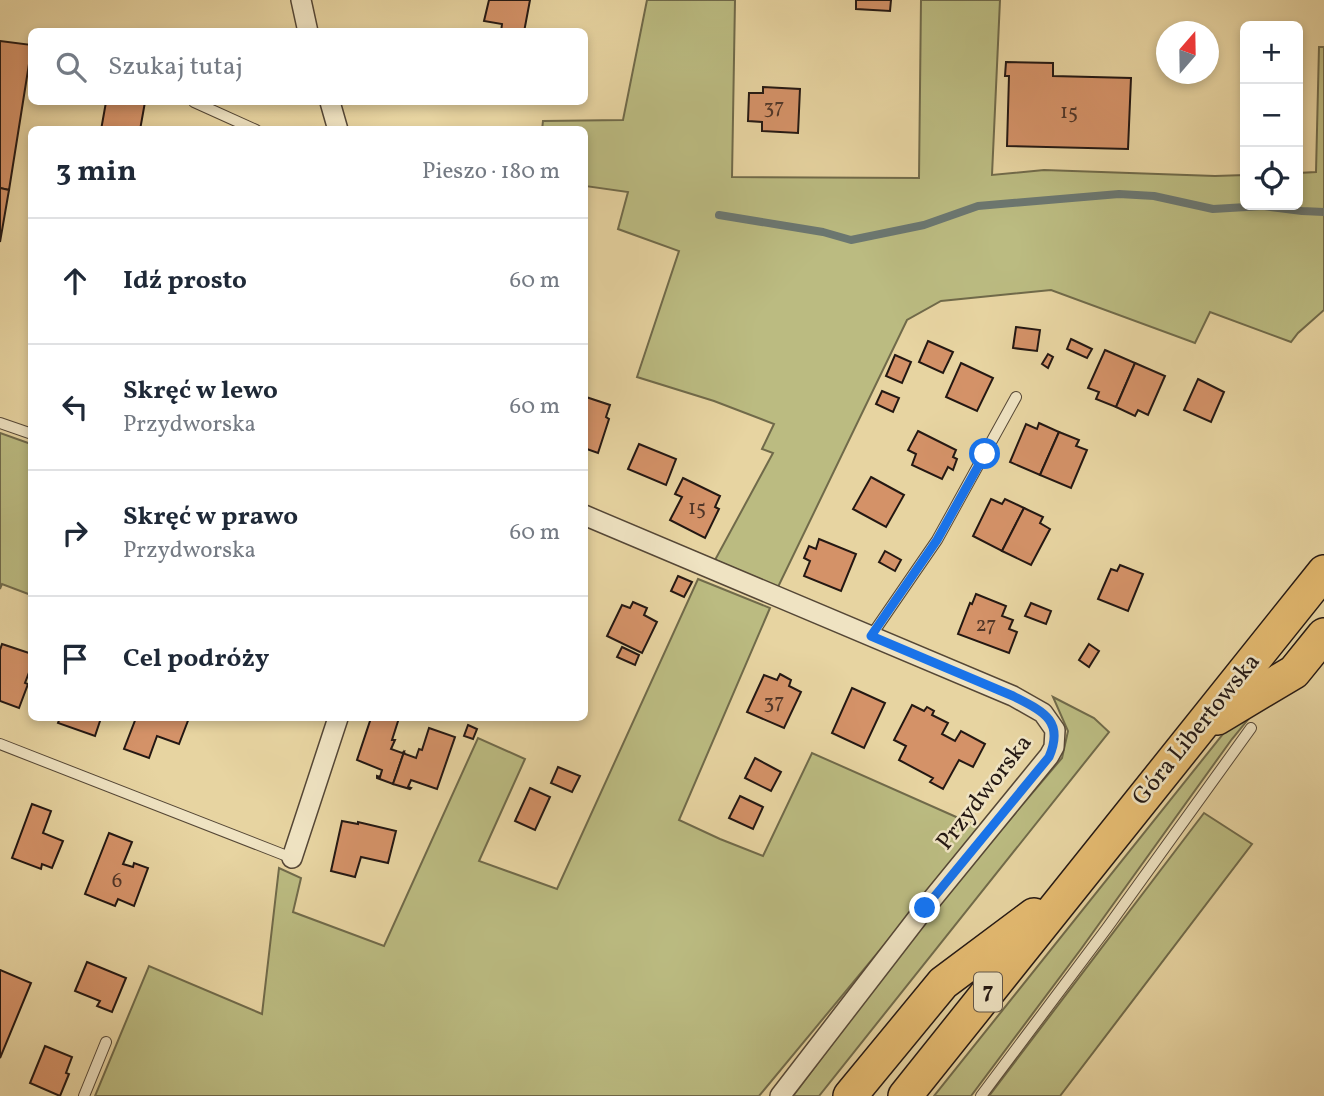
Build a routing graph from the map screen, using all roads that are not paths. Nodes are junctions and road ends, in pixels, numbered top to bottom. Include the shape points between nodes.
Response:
1 (301, 0) edge
2 (307, 28) edge
3 (201, 105) edge
4 (331, 105) edge
5 (247, 126) edge
6 (337, 126) edge
7 (1016, 397) dead end
8 (0, 423) edge
9 (28, 433) edge
10 (588, 516) edge
11 (1324, 572) edge
12 (1324, 635) edge
13 (871, 636) junction
14 (337, 721) edge
15 (1251, 728) dead end
16 (1197, 730) junction
17 (0, 744) edge
18 (292, 858) joint
19 (1071, 888) junction
20 (106, 1042) dead end
21 (84, 1096) edge
22 (780, 1096) edge
23 (850, 1096) edge
24 (905, 1096) edge
25 (981, 1096) edge

1 - 2 street
3 - 5 lane
4 - 6 street
7 - 13 lane via 937,540
8 - 9 lane
10 - 13 street, Przydworska
11 - 16 highway, Góra Libertowska / 7
12 - 16 highway, 7 via 1294,672
13 - 22 street, Przydworska via 1030,704 1050,721 1056,738 1049,757
14 - 18 street
15 - 25 lane
16 - 19 highway, Góra Libertowska / 7
17 - 18 lane
19 - 23 highway, Góra Libertowska / 7 via 943,982
19 - 24 highway, Góra Libertowska / 7
20 - 21 lane

